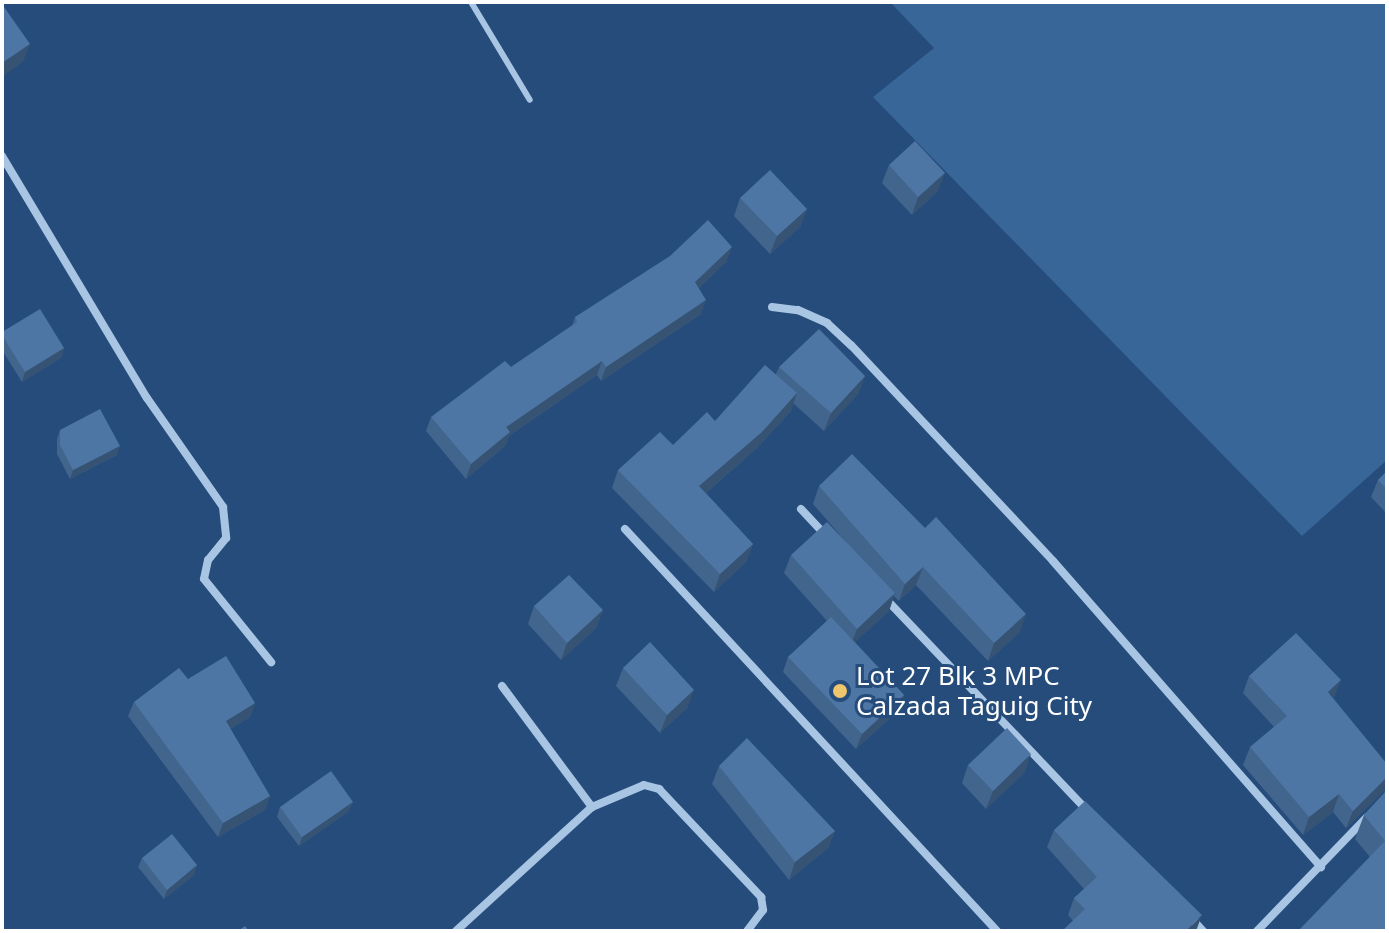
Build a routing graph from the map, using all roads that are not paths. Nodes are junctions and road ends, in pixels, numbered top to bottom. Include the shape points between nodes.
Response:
1 (471, 2) edge
2 (530, 100) dead end
3 (2, 156) edge
4 (772, 307) dead end
5 (801, 509) dead end
6 (625, 529) dead end
7 (833, 543) edge
8 (877, 589) edge
9 (271, 662) dead end
10 (502, 686) dead end
11 (1378, 806) edge
12 (592, 807) junction
13 (1094, 817) edge
14 (1321, 867) junction
15 (1181, 908) edge
16 (456, 931) edge
17 (747, 931) edge
18 (997, 931) edge
19 (1203, 931) edge
20 (1257, 931) edge

1 - 2 lane
3 - 9 street via 147,398 223,507 226,538 208,560 204,579
4 - 14 street via 798,310 827,323 851,345 1053,561
5 - 7 street
6 - 18 street
8 - 13 street
10 - 12 street
11 - 14 street
12 - 16 street
12 - 17 street via 644,785 659,789 761,897 763,910
14 - 20 street
15 - 19 street

